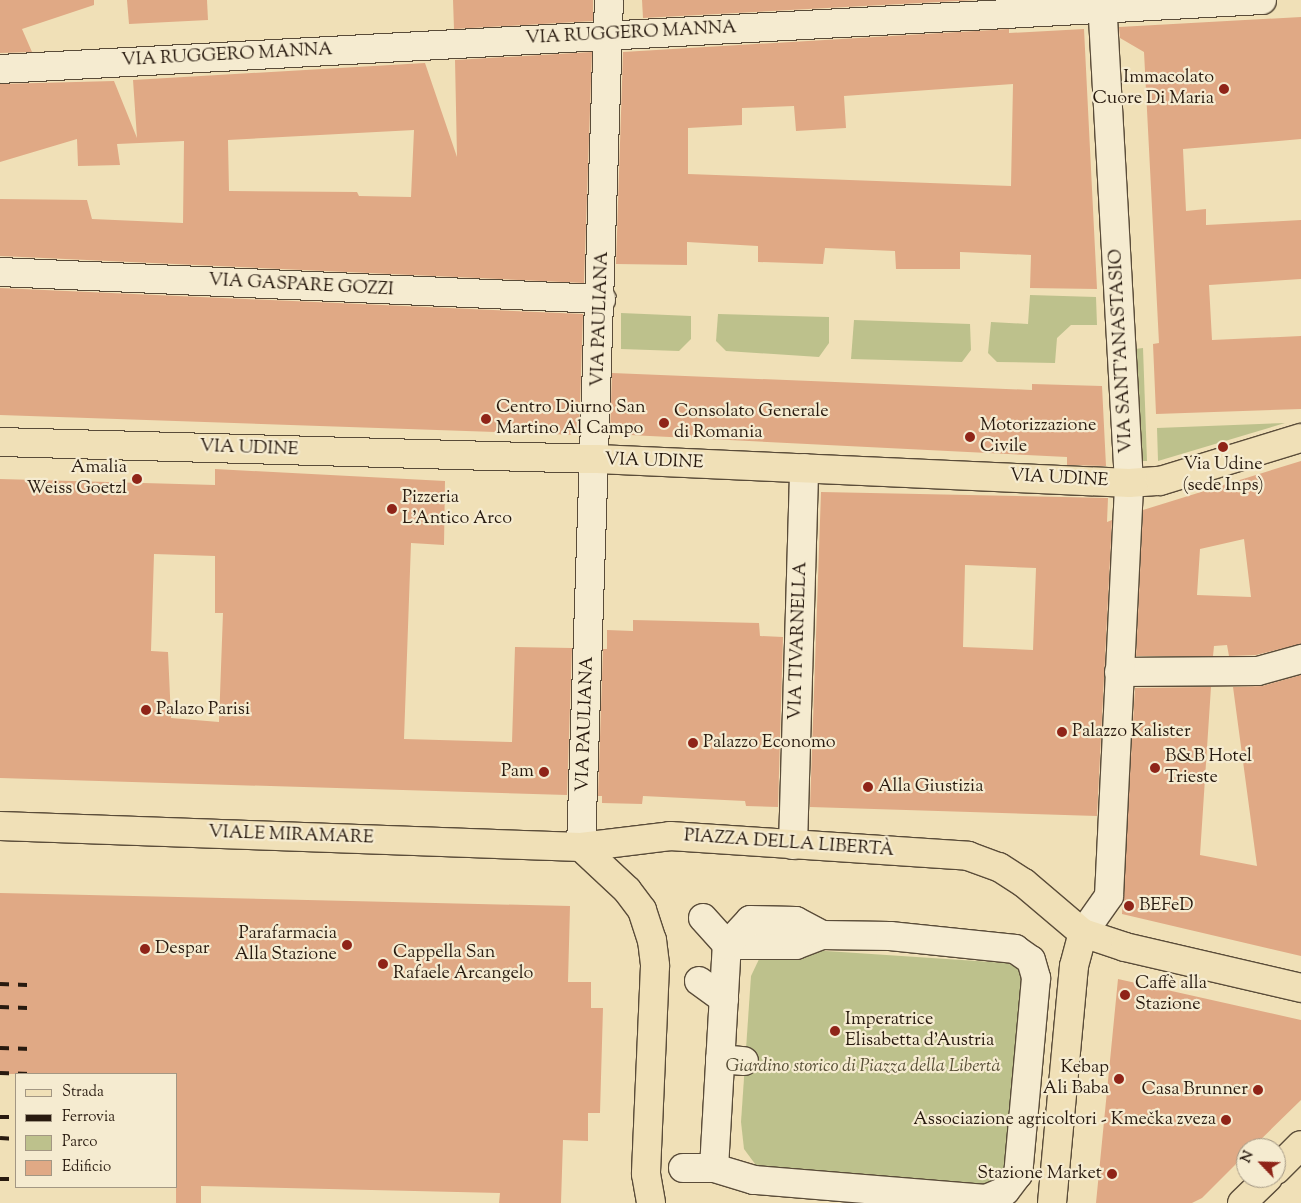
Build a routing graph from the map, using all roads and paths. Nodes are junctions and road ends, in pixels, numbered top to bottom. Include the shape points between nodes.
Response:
1 (609, 0) edge
2 (1262, 0) edge
3 (1102, 5) edge
4 (608, 35) junction
5 (0, 69) edge
6 (0, 272) edge
7 (601, 300) junction
8 (1301, 438) edge
9 (0, 442) edge
10 (597, 459) junction
11 (804, 468) junction
12 (1129, 483) junction
13 (1301, 659) edge
14 (1119, 672) junction
15 (0, 826) edge
16 (793, 845) junction
17 (581, 847) junction
18 (703, 918) dead end
19 (1083, 933) junction
20 (727, 945) junction
21 (699, 981) dead end
22 (1301, 988) edge
23 (724, 999) junction
24 (1301, 1145) edge
25 (1286, 1160) edge
26 (683, 1168) dead end
27 (714, 1168) junction
28 (1258, 1188) edge
29 (998, 1198) edge
30 (651, 1203) edge
31 (1052, 1203) edge
32 (1242, 1203) edge

1 - 4 street, VIA PAULIANA
2 - 3 street, VIA RUGGERO MANNA
3 - 4 street, VIA RUGGERO MANNA
3 - 12 street, VIA SANT'ANASTASIO
4 - 5 street, VIA RUGGERO MANNA
4 - 7 street, VIA PAULIANA
6 - 7 street, VIA GASPARE GOZZI
7 - 10 street, VIA PAULIANA
8 - 12 main road, VIA UDINE via 1160,481
9 - 10 main road, VIA UDINE
10 - 11 main road, VIA UDINE
10 - 17 street, VIA PAULIANA
11 - 12 main road, VIA UDINE
11 - 16 street, VIA TIVARNELLA
12 - 14 street, VIA SANT'ANASTASIO
13 - 14 street via 1258,671
14 - 19 street, VIA SANT'ANASTASIO via 1109,896
15 - 17 main road, VIALE MIRAMARE
16 - 17 main road, PIAZZA DELLA LIBERTÀ via 670,836
16 - 19 main road, PIAZZA DELLA LIBERTÀ via 968,856 999,867 1024,883
17 - 30 main road via 627,890 642,910 652,940 655,966 646,1174
18 - 20 street
19 - 22 main road via 1125,948
19 - 31 main road via 1074,966
20 - 23 street
20 - 29 street via 750,920 796,921 809,935 890,936 1016,949 1037,960 1023,1084 1018,1174
21 - 23 street
23 - 27 street via 732,1060
24 - 25 main road
26 - 27 street
27 - 29 street via 753,1185 874,1186
28 - 32 main road

